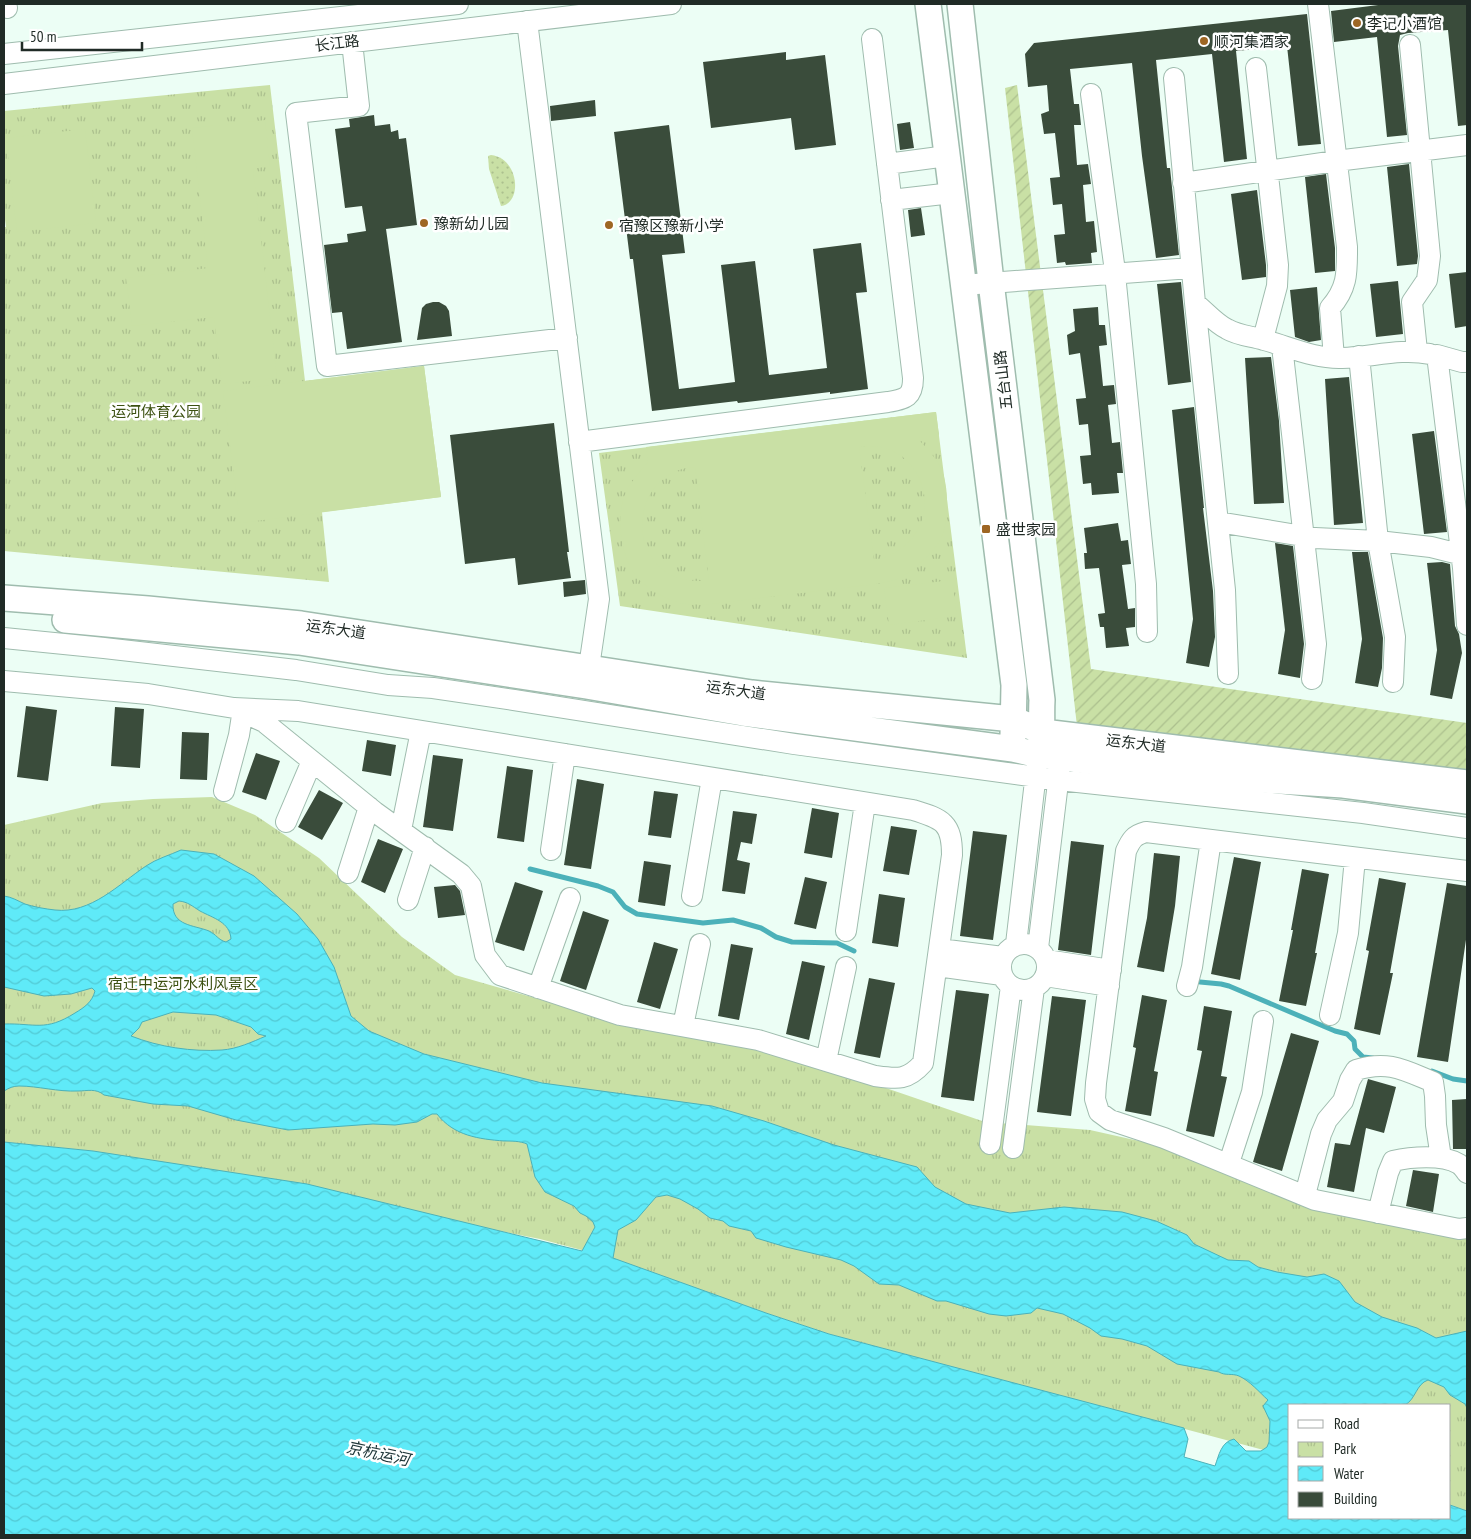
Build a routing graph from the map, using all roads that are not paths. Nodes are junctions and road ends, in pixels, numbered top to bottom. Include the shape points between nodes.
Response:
1 (458, 4) edge
2 (666, 4) edge
3 (928, 4) edge
4 (960, 4) edge
5 (1318, 4) edge
6 (527, 21) junction
7 (872, 39) dead end
8 (352, 42) junction
9 (1410, 45) dead end
10 (4, 54) edge
11 (1256, 68) dead end
12 (1174, 78) dead end
13 (4, 84) edge
14 (1092, 94) dead end
15 (1467, 146) edge
16 (1420, 151) junction
17 (947, 156) junction
18 (1336, 161) junction
19 (887, 164) junction
20 (1268, 172) junction
21 (1183, 183) junction
22 (952, 193) junction
23 (891, 200) junction
24 (1191, 268) junction
25 (1115, 274) junction
26 (991, 282) junction
27 (963, 285) junction
28 (1195, 303) junction
29 (567, 338) junction
30 (1263, 339) junction
31 (1282, 346) junction
32 (1417, 351) junction
33 (1437, 355) junction
34 (1359, 356) junction
35 (1334, 358) junction
36 (1467, 362) edge
37 (580, 442) junction
38 (1218, 522) junction
39 (1305, 536) junction
40 (1378, 541) junction
41 (1464, 556) edge
42 (4, 598) edge
43 (4, 614) edge
44 (1467, 625) edge
45 (1147, 632) dead end
46 (4, 638) edge
47 (589, 667) junction
48 (1228, 674) dead end
49 (1312, 679) dead end
50 (4, 682) edge
51 (1393, 682) dead end
52 (240, 710) junction
53 (1013, 719) junction
54 (420, 731) junction
55 (1013, 749) junction
56 (565, 754) junction
57 (1047, 760) junction
58 (312, 761) junction
59 (712, 778) junction
60 (1467, 783) edge
61 (224, 791) dead end
62 (1467, 802) edge
63 (865, 803) junction
64 (369, 807) junction
65 (286, 822) dead end
66 (1467, 828) edge
67 (401, 830) junction
68 (1211, 840) junction
69 (425, 848) junction
70 (551, 850) dead end
71 (1355, 858) junction
72 (1467, 872) edge
73 (348, 873) dead end
74 (692, 896) dead end
75 (570, 898) dead end
76 (408, 900) dead end
77 (846, 931) dead end
78 (700, 944) dead end
79 (938, 957) junction
80 (1008, 966) junction
81 (846, 967) dead end
82 (1041, 968) junction
83 (1110, 978) junction
84 (1187, 986) dead end
85 (538, 988) junction
86 (1330, 1015) dead end
87 (1264, 1021) dead end
88 (683, 1026) junction
89 (826, 1061) junction
90 (990, 1144) dead end
91 (1013, 1148) dead end
92 (1441, 1158) junction
93 (1229, 1163) junction
94 (1467, 1173) edge
95 (1305, 1195) junction
96 (1378, 1213) junction
97 (1467, 1228) edge

1 - 10 street, 长江路
2 - 6 street, 长江路
3 - 17 main road, 五台山路
4 - 26 main road, 五台山路
5 - 18 street
6 - 8 street, 长江路
6 - 29 street
7 - 19 street
8 - 13 street, 长江路
8 - 29 street via 359,106 296,113 327,366
9 - 16 street
11 - 20 street
12 - 21 street
14 - 25 street
15 - 16 street
16 - 18 street
16 - 32 street via 1430,256 1427,280 1412,302
17 - 19 street
17 - 22 main road, 五台山路
18 - 20 street
18 - 35 street via 1348,275 1339,298 1330,308
19 - 23 street
20 - 21 street
20 - 30 street via 1278,265 1277,286
21 - 24 street
22 - 23 street
22 - 27 main road, 五台山路
23 - 37 street via 913,378 913,388 908,396 888,402
24 - 25 street
24 - 28 street
25 - 26 street
25 - 45 street via 1146,584
26 - 27 street
26 - 57 main road, 五台山路
27 - 53 main road, 五台山路 via 1014,685
28 - 30 street via 1226,329
28 - 38 street
29 - 37 street
30 - 31 street
31 - 35 street
31 - 39 street
32 - 33 street
32 - 34 street
33 - 36 street
33 - 41 street
34 - 35 street
34 - 40 street
37 - 47 street via 599,599
38 - 39 street
38 - 48 street via 1225,590
39 - 40 street
39 - 49 street via 1316,644
40 - 41 street via 1431,547
40 - 51 street via 1395,637
41 - 44 street
42 - 47 main road, 运东大道 via 301,624
43 - 55 main road, 运东大道 via 299,642 743,713
46 - 57 street via 433,688 794,744
47 - 53 main road, 运东大道 via 752,693
50 - 52 street via 148,694
52 - 54 street via 298,711
52 - 58 street via 264,722
52 - 61 street via 239,735
53 - 55 main road, 五台山路
53 - 57 main road, 运东大道
54 - 56 street
54 - 67 street
55 - 57 main road, 运东大道
56 - 59 street
56 - 70 street
57 - 60 main road, 运东大道
57 - 62 main road, 运东大道 via 1228,778 1343,785
57 - 66 street
57 - 80 street
57 - 82 street
58 - 64 street
58 - 65 street
59 - 63 street
59 - 74 street
63 - 77 street
63 - 79 street via 935,816 951,834 952,855
64 - 67 street
64 - 73 street
67 - 69 street
68 - 71 street
68 - 83 street via 1146,832 1130,840
68 - 84 street
69 - 76 street
69 - 85 street via 461,874 471,886 485,955 491,966 500,975
71 - 72 street
71 - 86 street via 1348,933
75 - 85 street
78 - 88 street
79 - 80 street
79 - 89 street via 923,1062 914,1072 905,1077 875,1076
80 - 82 street via 1024,943
80 - 82 street via 1018,989 1027,990
80 - 90 street
81 - 89 street
82 - 83 street
82 - 91 street
83 - 93 street via 1096,1083 1095,1099 1099,1112 1110,1120
85 - 88 street via 620,1014
87 - 93 street via 1252,1092
88 - 89 street via 758,1040
92 - 94 street via 1459,1164
92 - 95 street via 1433,1082 1393,1066 1370,1065 1356,1070 1343,1101 1320,1134
92 - 96 street via 1393,1161
93 - 95 street
95 - 96 street
96 - 97 street

